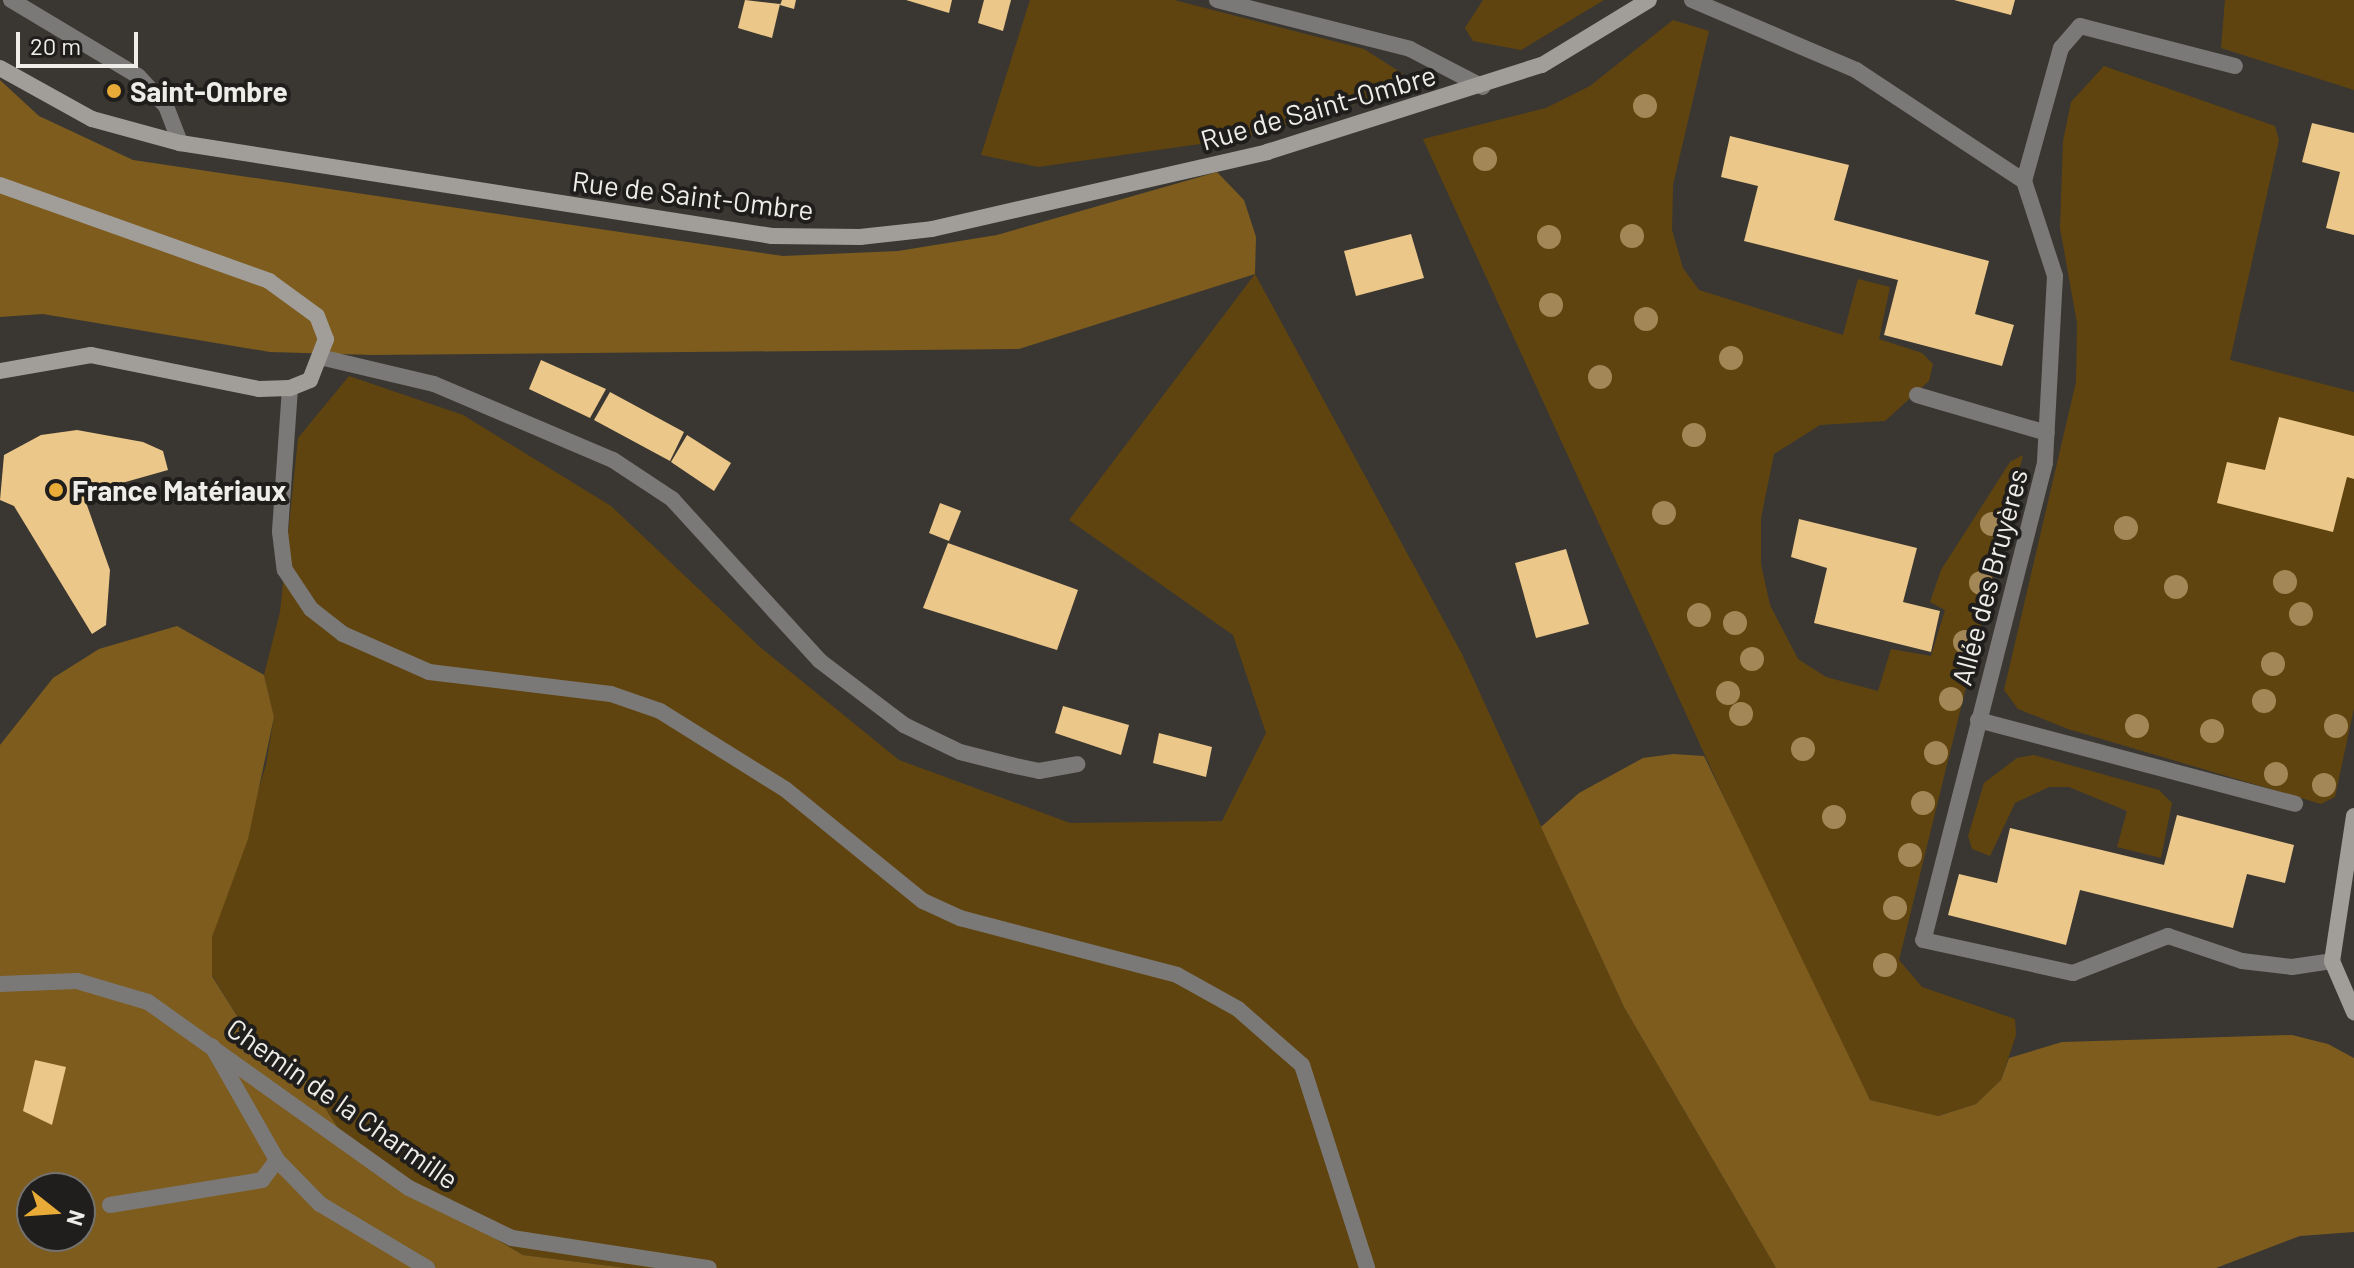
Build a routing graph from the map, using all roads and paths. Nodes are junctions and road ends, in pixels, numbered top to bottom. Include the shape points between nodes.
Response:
1 (11, 0) edge
2 (1217, 0) edge
3 (1649, 0) edge
4 (1692, 0) edge
5 (2235, 66) dead end
6 (0, 68) edge
7 (1483, 87) junction
8 (180, 143) junction
9 (2024, 181) junction
10 (0, 185) edge
11 (324, 358) junction
12 (0, 371) edge
13 (290, 388) junction
14 (1917, 395) dead end
15 (2047, 433) junction
16 (1978, 720) junction
17 (1077, 764) dead end
18 (2295, 804) dead end
19 (2354, 816) edge
20 (2332, 961) junction
21 (0, 984) edge
22 (2354, 1012) edge
23 (207, 1038) junction
24 (277, 1160) junction
25 (110, 1205) dead end
26 (427, 1268) edge
27 (709, 1268) edge
28 (1367, 1268) edge

1 - 8 street via 138,76 166,106
2 - 7 street via 1410,49
3 - 7 street, Rue de Saint-Ombre via 1542,65
4 - 9 street via 1856,70
5 - 9 street via 2080,26 2061,48
6 - 8 street, Rue de Saint-Ombre via 92,119
7 - 8 street, Rue de Saint-Ombre via 1267,152 932,229 860,237 772,236
9 - 15 street, Allée des Bruyères via 2055,276
10 - 11 street via 269,281 317,316
11 - 13 street via 310,380
11 - 17 street via 434,384 613,460 672,499 820,661 904,725 960,752 1039,771
12 - 13 street via 91,355 259,389
13 - 28 street via 280,532 285,570 311,609 343,634 429,672 611,694 660,711 785,789 923,901 960,918 1177,975 1238,1009 1302,1065
14 - 15 street
15 - 16 street, Allée des Bruyères via 2045,463
16 - 18 street
16 - 20 street, Allée des Bruyères via 1923,940 2073,973 2168,936 2242,961 2292,967
19 - 20 street
20 - 22 street
21 - 23 street, Chemin de la Charmille via 111,987
23 - 24 street
23 - 27 street, Chemin de la Charmille via 409,1188 462,1217 512,1238
24 - 25 street via 262,1180
24 - 26 street via 320,1204

